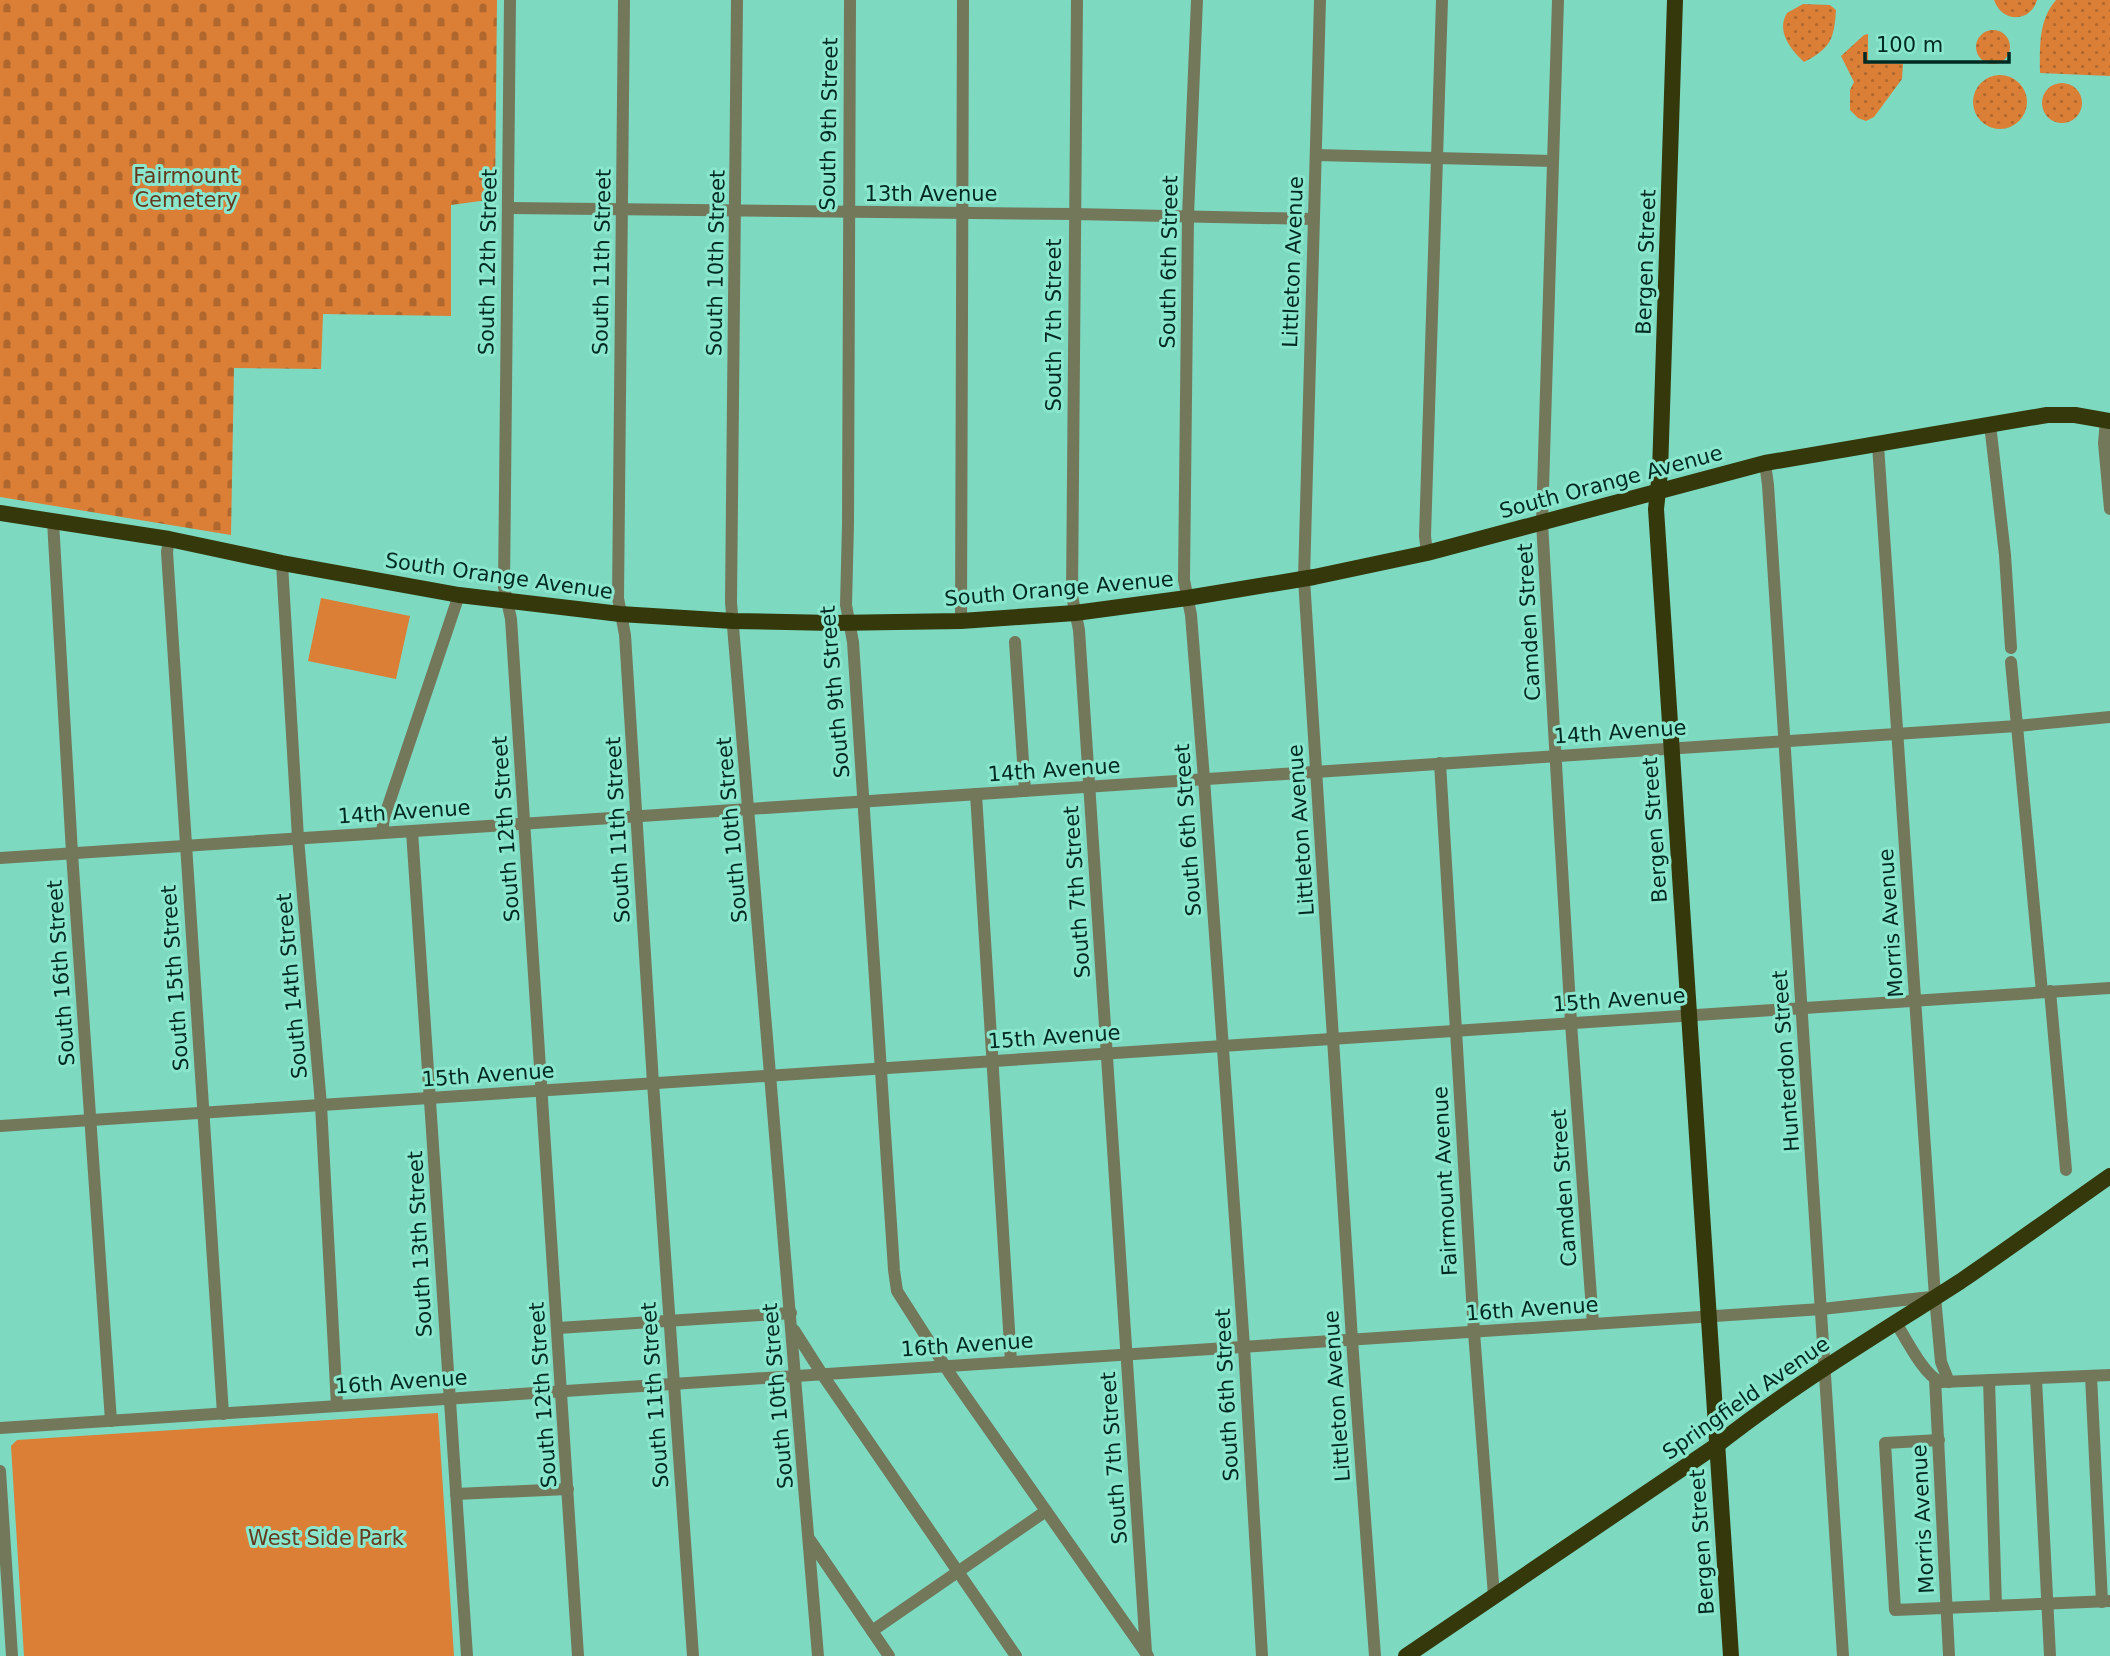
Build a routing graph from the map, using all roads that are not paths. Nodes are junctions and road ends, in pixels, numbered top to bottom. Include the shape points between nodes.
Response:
1 (510, 0) edge
2 (624, 0) edge
3 (737, 0) edge
4 (850, 0) edge
5 (963, 0) edge
6 (1077, 0) edge
7 (1197, 0) edge
8 (1320, 0) edge
9 (1442, 0) edge
10 (1558, 0) edge
11 (1675, 0) edge
12 (1316, 155) junction
13 (1437, 159) junction
14 (1553, 161) junction
15 (508, 208) junction
16 (622, 209) junction
17 (735, 210) junction
18 (848, 213) junction
19 (961, 213) junction
20 (1074, 214) junction
21 (1188, 216) junction
22 (1313, 219) junction
23 (2108, 421) edge
24 (1990, 424) junction
25 (1878, 445) junction
26 (1765, 463) junction
27 (1658, 490) junction
28 (2110, 509) edge
29 (0, 513) edge
30 (53, 521) junction
31 (1542, 522) junction
32 (169, 539) junction
33 (1427, 553) junction
34 (282, 563) junction
35 (1304, 579) junction
36 (459, 594) junction
37 (1187, 598) junction
38 (507, 601) junction
39 (1075, 613) junction
40 (620, 614) junction
41 (733, 621) junction
42 (961, 621) junction
43 (848, 623) junction
44 (1016, 642) dead end
45 (2011, 648) dead end
46 (2011, 662) dead end
47 (2110, 717) edge
48 (2017, 726) junction
49 (1897, 733) junction
50 (1784, 741) junction
51 (1671, 748) junction
52 (1556, 755) junction
53 (1440, 762) junction
54 (1317, 771) junction
55 (1204, 779) junction
56 (1089, 787) junction
57 (1025, 791) junction
58 (976, 794) junction
59 (864, 801) junction
60 (750, 809) junction
61 (637, 816) junction
62 (526, 823) junction
63 (412, 831) junction
64 (382, 832) junction
65 (298, 838) junction
66 (185, 845) junction
67 (72, 853) junction
68 (0, 858) edge
69 (2110, 988) edge
70 (2046, 992) junction
71 (1915, 1000) junction
72 (1802, 1007) junction
73 (1690, 1015) junction
74 (1571, 1023) junction
75 (1456, 1030) junction
76 (1333, 1038) junction
77 (1223, 1045) junction
78 (1107, 1053) junction
79 (993, 1061) junction
80 (881, 1068) junction
81 (771, 1075) junction
82 (653, 1083) junction
83 (542, 1090) junction
84 (431, 1098) junction
85 (321, 1105) junction
86 (204, 1113) junction
87 (90, 1120) junction
88 (0, 1126) edge
89 (2066, 1170) dead end
90 (2110, 1177) edge
91 (1935, 1297) junction
92 (1822, 1309) junction
93 (1708, 1317) junction
94 (792, 1320) junction
95 (1895, 1321) junction
96 (670, 1322) junction
97 (1593, 1324) junction
98 (558, 1328) junction
99 (1474, 1332) junction
100 (1352, 1340) junction
101 (1244, 1347) junction
102 (1127, 1354) junction
103 (1011, 1362) junction
104 (945, 1366) junction
105 (1826, 1369) junction
106 (821, 1374) junction
107 (2110, 1375) edge
108 (796, 1376) junction
109 (2091, 1376) junction
110 (1935, 1379) junction
111 (2036, 1379) junction
112 (1989, 1380) junction
113 (1949, 1382) junction
114 (674, 1383) junction
115 (562, 1390) junction
116 (448, 1398) junction
117 (337, 1406) junction
118 (223, 1414) junction
119 (111, 1421) junction
120 (0, 1428) edge
121 (1938, 1440) junction
122 (1717, 1445) junction
123 (0, 1471) edge
124 (568, 1489) junction
125 (456, 1494) junction
126 (1046, 1511) junction
127 (809, 1539) junction
128 (958, 1572) junction
129 (1494, 1596) junction
130 (2106, 1601) edge
131 (2049, 1604) junction
132 (1996, 1606) junction
133 (1947, 1608) junction
134 (872, 1631) junction
135 (1147, 1655) edge
136 (12, 1656) edge
137 (467, 1656) edge
138 (578, 1656) edge
139 (693, 1656) edge
140 (818, 1656) edge
141 (889, 1656) edge
142 (1016, 1656) edge
143 (1262, 1656) edge
144 (1375, 1656) edge
145 (1406, 1656) edge
146 (1731, 1656) edge
147 (1843, 1656) edge
148 (1949, 1656) edge
149 (2050, 1656) edge

1 - 15 street, South 12th Street
2 - 16 street, South 11th Street
3 - 17 street, South 10th Street
4 - 18 street, South 9th Street
5 - 19 street
6 - 20 street, South 7th Street
7 - 21 street, South 6th Street
8 - 12 street, Littleton Avenue
9 - 13 street
10 - 14 street, Camden Street
11 - 27 main road, Bergen Street
12 - 13 street
12 - 22 street, Littleton Avenue
13 - 14 street
13 - 33 street
14 - 31 street, Camden Street
15 - 16 street, 13th Avenue
15 - 38 street, South 12th Street
16 - 17 street, 13th Avenue
16 - 40 street, South 11th Street
17 - 18 street, 13th Avenue
17 - 41 street, South 10th Street
18 - 19 street, 13th Avenue
18 - 43 street, South 9th Street
19 - 20 street, 13th Avenue
19 - 42 street
20 - 21 street, 13th Avenue
20 - 39 street, South 7th Street
21 - 22 street, 13th Avenue
21 - 37 street, South 6th Street
22 - 35 street, Littleton Avenue
23 - 24 main road, South Orange Avenue via 2060,414
23 - 28 street via 2104,443
24 - 25 main road, South Orange Avenue
24 - 45 street
25 - 26 main road, South Orange Avenue
25 - 49 street, Morris Avenue
26 - 27 main road, South Orange Avenue
26 - 50 street, Hunterdon Street
27 - 31 main road, South Orange Avenue
27 - 51 main road, Bergen Street
29 - 30 main road, South Orange Avenue
30 - 32 main road, South Orange Avenue
30 - 67 street, South 16th Street
31 - 33 main road, South Orange Avenue
31 - 52 street, Camden Street
32 - 34 main road, South Orange Avenue
32 - 66 street, South 15th Street
33 - 35 main road, South Orange Avenue
34 - 36 main road, South Orange Avenue
34 - 65 street, South 14th Street
35 - 37 main road, South Orange Avenue
35 - 54 street, Littleton Avenue
36 - 38 main road, South Orange Avenue
36 - 64 street
37 - 39 main road, South Orange Avenue
37 - 55 street, South 6th Street
38 - 40 main road, South Orange Avenue
38 - 62 street, South 12th Street
39 - 42 main road, South Orange Avenue
39 - 56 street, South 7th Street
40 - 41 main road, South Orange Avenue
40 - 61 street, South 11th Street
41 - 43 main road, South Orange Avenue
41 - 60 street, South 10th Street
42 - 43 main road, South Orange Avenue
43 - 59 street, South 9th Street
44 - 57 street
46 - 48 street
47 - 48 street, 14th Avenue
48 - 49 street, 14th Avenue
48 - 70 street
49 - 50 street, 14th Avenue
49 - 71 street, Morris Avenue
50 - 51 street, 14th Avenue
50 - 72 street, Hunterdon Street
51 - 52 street, 14th Avenue
51 - 73 main road, Bergen Street
52 - 53 street, 14th Avenue
52 - 74 street, Camden Street
53 - 54 street, 14th Avenue
53 - 75 street, Fairmount Avenue
54 - 55 street, 14th Avenue
54 - 76 street, Littleton Avenue
55 - 56 street, 14th Avenue
55 - 77 street, South 6th Street
56 - 57 street, 14th Avenue
56 - 78 street, South 7th Street
57 - 58 street, 14th Avenue
58 - 59 street, 14th Avenue
58 - 79 street
59 - 60 street, 14th Avenue
59 - 80 street, South 9th Street
60 - 61 street, 14th Avenue
60 - 81 street, South 10th Street
61 - 62 street, 14th Avenue
61 - 82 street, South 11th Street
62 - 63 street, 14th Avenue
62 - 83 street, South 12th Street
63 - 64 street, 14th Avenue
63 - 84 street, South 13th Street
64 - 65 street, 14th Avenue
65 - 66 street, 14th Avenue
65 - 85 street, South 14th Street
66 - 67 street, 14th Avenue
66 - 86 street, South 15th Street
67 - 68 street, 14th Avenue
67 - 87 street, South 16th Street
69 - 70 street, 15th Avenue
70 - 71 street, 15th Avenue
70 - 89 street
71 - 72 street, 15th Avenue
71 - 91 street, Morris Avenue
72 - 73 street, 15th Avenue
72 - 92 street, Hunterdon Street
73 - 74 street, 15th Avenue
73 - 93 main road, Bergen Street
74 - 75 street, 15th Avenue
74 - 97 street, Camden Street
75 - 76 street, 15th Avenue
75 - 99 street, Fairmount Avenue
76 - 77 street, 15th Avenue
76 - 100 street, Littleton Avenue
77 - 78 street, 15th Avenue
77 - 101 street, South 6th Street
78 - 79 street, 15th Avenue
78 - 102 street, South 7th Street
79 - 80 street, 15th Avenue
79 - 103 street
80 - 81 street, 15th Avenue
80 - 104 street, South 9th Street via 897,1291
81 - 82 street, 15th Avenue
81 - 94 street, South 10th Street
82 - 83 street, 15th Avenue
82 - 96 street, South 11th Street
83 - 84 street, 15th Avenue
83 - 98 street, South 12th Street
84 - 85 street, 15th Avenue
84 - 116 street, South 13th Street
85 - 86 street, 15th Avenue
85 - 117 street, South 14th Street
86 - 87 street, 15th Avenue
86 - 118 street, South 15th Street
87 - 88 street, 15th Avenue
87 - 119 street, South 16th Street
90 - 91 main road, Springfield Avenue
91 - 92 street, 16th Avenue
91 - 95 main road, Springfield Avenue
91 - 113 street, Morris Avenue via 1941,1362
92 - 93 street, 16th Avenue
92 - 105 street, Hunterdon Street
93 - 97 street, 16th Avenue
93 - 122 main road, Bergen Street
94 - 96 street
94 - 106 street
94 - 108 street, South 10th Street
95 - 105 main road, Springfield Avenue
95 - 110 street
96 - 98 street
96 - 114 street, South 11th Street
97 - 99 street, 16th Avenue
98 - 115 street, South 12th Street
99 - 100 street, 16th Avenue
99 - 129 street, Fairmount Avenue
100 - 101 street, 16th Avenue
100 - 144 street, Littleton Avenue
101 - 102 street, 16th Avenue
101 - 143 street, South 6th Street
102 - 103 street, 16th Avenue
102 - 135 street, South 7th Street
103 - 104 street, 16th Avenue
104 - 106 street, 16th Avenue
104 - 126 street, South 9th Street
105 - 122 main road, Springfield Avenue
105 - 147 street, Hunterdon Street
106 - 108 street, 16th Avenue
106 - 128 street
107 - 109 street
108 - 114 street, 16th Avenue
108 - 127 street, South 10th Street
109 - 111 street
109 - 130 street
110 - 113 street
110 - 121 street, Morris Avenue
111 - 112 street
111 - 131 street
112 - 113 street
112 - 132 street
114 - 115 street, 16th Avenue
114 - 139 street, South 11th Street
115 - 116 street, 16th Avenue
115 - 124 street, South 12th Street
116 - 117 street, 16th Avenue
116 - 125 street, South 13th Street
117 - 118 street, 16th Avenue
118 - 119 street, 16th Avenue
119 - 120 street, 16th Avenue
121 - 133 street, Morris Avenue
121 - 133 street via 1885,1443 1895,1610
122 - 129 main road, Springfield Avenue
122 - 146 main road, Bergen Street
123 - 136 street
124 - 125 street
124 - 138 street, South 12th Street
125 - 137 street, South 13th Street
126 - 128 street
126 - 135 street, South 9th Street
127 - 134 street
127 - 140 street, South 10th Street
128 - 134 street
128 - 142 street
129 - 145 main road, Springfield Avenue
130 - 131 street
131 - 132 street
131 - 149 street
132 - 133 street
133 - 148 street, Morris Avenue
134 - 141 street

